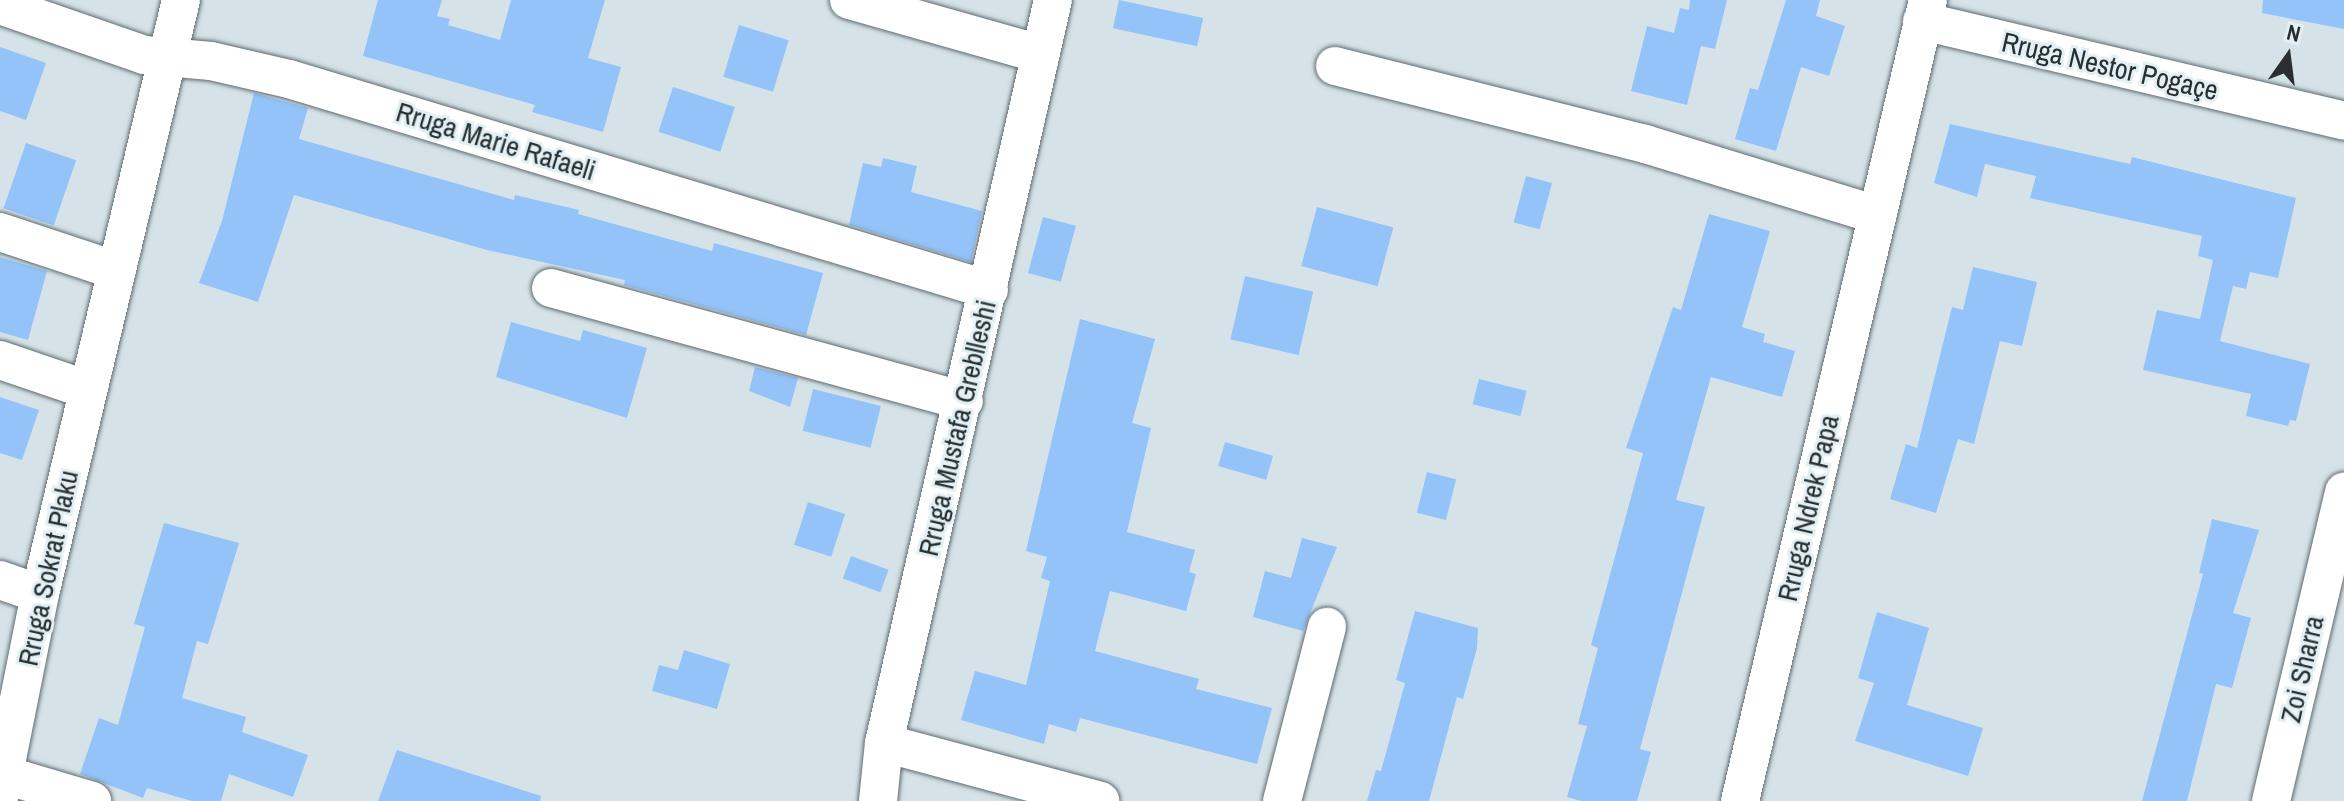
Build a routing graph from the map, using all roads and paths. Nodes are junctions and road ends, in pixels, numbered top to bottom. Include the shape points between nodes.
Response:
1 (181, 0) edge
2 (849, 0) edge
3 (1053, 0) edge
4 (0, 5) edge
5 (1925, 11) edge
6 (1040, 54) junction
7 (168, 57) junction
8 (1335, 66) dead end
9 (2344, 121) edge
10 (1877, 215) junction
11 (0, 232) edge
12 (117, 271) junction
13 (551, 288) dead end
14 (989, 290) junction
15 (0, 360) edge
16 (88, 390) junction
17 (964, 401) junction
18 (2344, 491) edge
19 (0, 580) edge
20 (40, 594) junction
21 (1327, 627) dead end
22 (884, 743) junction
23 (2, 784) edge
24 (92, 801) edge
25 (878, 801) edge
26 (1100, 801) edge
27 (1282, 801) edge
28 (1740, 801) edge
29 (2271, 801) edge

1 - 7 street, Rruga Sokrat Plaku
2 - 6 street
3 - 6 street, Rruga Mustafa Greblleshi
4 - 7 street, Rruga Marie Rafaeli via 144,55
5 - 9 street, Rruga Nestor Pogaçe
5 - 10 street, Rruga Ndrek Papa
6 - 14 street, Rruga Mustafa Greblleshi
7 - 12 street, Rruga Sokrat Plaku
7 - 14 street, Rruga Marie Rafaeli via 289,79
8 - 10 street via 1645,144
10 - 28 street, Rruga Ndrek Papa
11 - 12 street
12 - 16 street, Rruga Sokrat Plaku
13 - 17 street
14 - 17 street, Rruga Mustafa Greblleshi
15 - 16 street
16 - 20 street, Rruga Sokrat Plaku
17 - 22 street, Rruga Mustafa Greblleshi
18 - 29 street, Zoi Sharra
19 - 20 street
20 - 23 street, Rruga Sokrat Plaku
21 - 27 street
22 - 25 street, Rruga Mustafa Greblleshi
22 - 26 street
23 - 24 street

